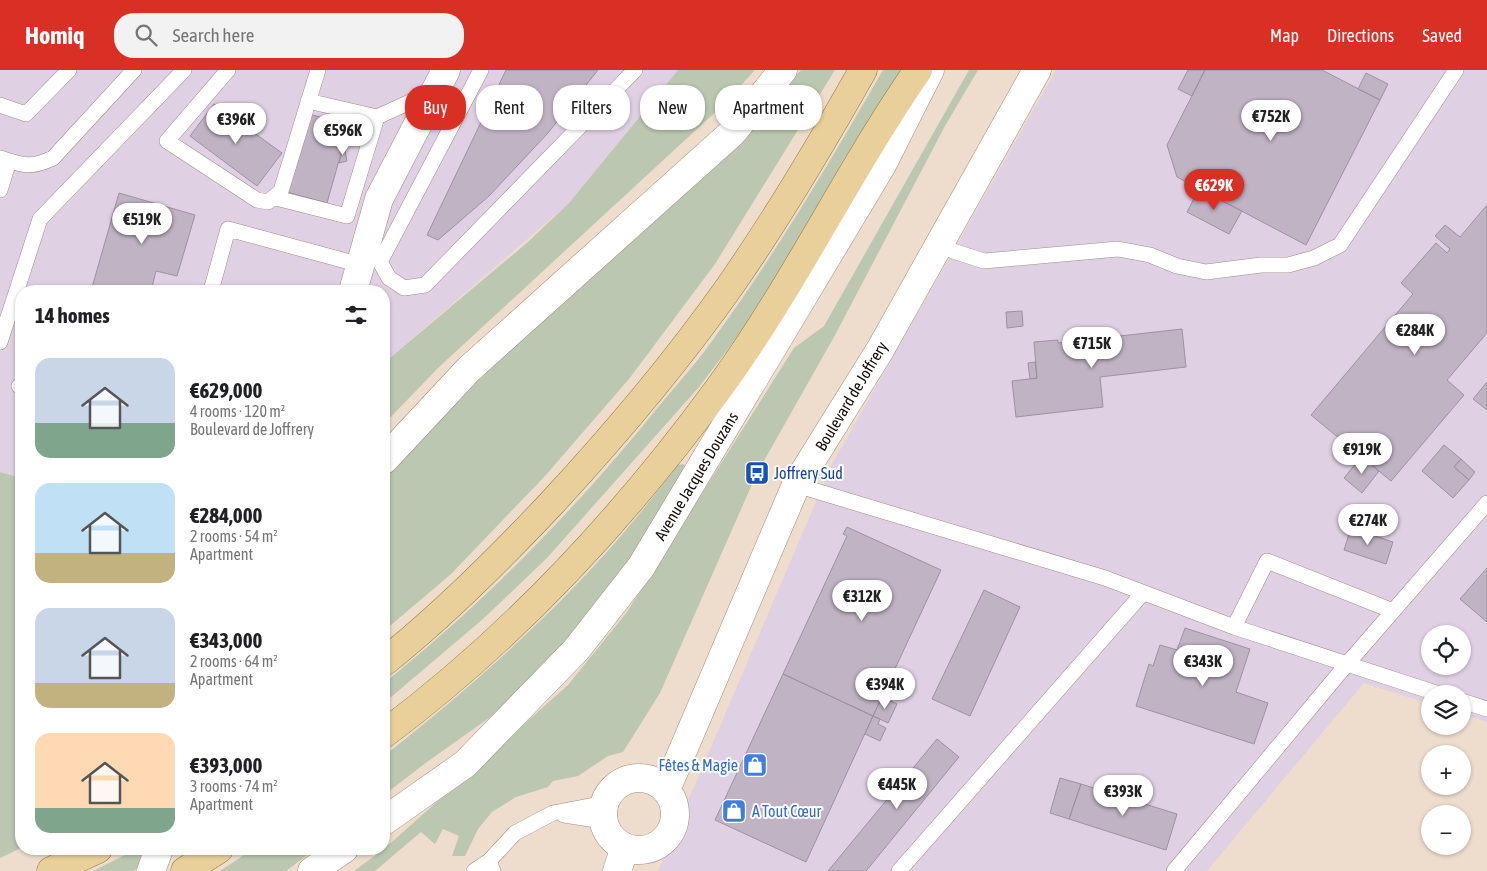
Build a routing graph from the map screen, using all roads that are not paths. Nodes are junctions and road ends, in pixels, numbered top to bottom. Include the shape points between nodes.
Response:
1 (69, 70) edge
2 (134, 70) edge
3 (184, 70) edge
4 (228, 70) edge
5 (318, 70) edge
6 (481, 70) edge
7 (635, 70) edge
8 (783, 70) edge
9 (863, 70) edge
10 (918, 70) edge
11 (930, 70) edge
12 (1037, 70) edge
13 (1456, 70) edge
14 (440, 80) edge
15 (308, 101) junction
16 (0, 105) edge
17 (377, 117) junction
18 (4, 160) edge
19 (0, 190) edge
20 (276, 198) junction
21 (939, 243) junction
22 (361, 265) junction
23 (19, 285) edge
24 (213, 285) edge
25 (355, 285) edge
26 (15, 296) edge
27 (0, 342) edge
28 (390, 454) edge
29 (796, 486) junction
30 (1487, 503) edge
31 (1143, 593) junction
32 (1393, 611) junction
33 (1234, 627) junction
34 (390, 657) edge
35 (1347, 664) junction
36 (1421, 688) edge
37 (1471, 704) edge
38 (1487, 709) edge
39 (390, 729) edge
40 (666, 790) junction
41 (604, 812) junction
42 (390, 817) edge
43 (85, 855) edge
44 (156, 855) edge
45 (210, 855) edge
46 (335, 855) edge
47 (621, 859) edge
48 (491, 866) edge
49 (52, 871) edge
50 (150, 871) edge
51 (185, 871) edge
52 (312, 871) edge
53 (474, 871) edge
54 (899, 871) edge
55 (1174, 871) edge

1 - 16 lane via 26,114
2 - 18 lane via 52,158 36,166
3 - 23 lane via 40,219
4 - 20 lane via 167,141 257,200 268,202
5 - 15 lane
6 - 7 lane via 380,262 389,278 404,288 425,285
8 - 28 main road via 733,132 469,369
9 - 34 main road via 735,278 669,366 586,465 494,565
10 - 39 main road via 781,294 719,388 644,483 544,596 452,680
11 - 42 main road, Avenue Jacques Douzans via 877,173 641,567 576,650 465,764
12 - 21 main road, Boulevard de Joffrery
13 - 21 lane via 1340,245 1314,258 1288,265 1206,272 1118,249 984,260 953,251
14 - 17 lane
14 - 22 main road via 379,200
15 - 17 lane
15 - 20 lane via 281,191
17 - 20 lane via 348,216
18 - 19 lane
21 - 29 main road, Boulevard de Joffrery via 880,350
22 - 24 lane via 228,229
22 - 25 main road
26 - 27 lane
29 - 31 lane via 1105,578
29 - 40 main road, Boulevard de Joffrery
30 - 32 lane
31 - 33 lane
31 - 54 lane
32 - 33 lane via 1267,562
32 - 35 lane
33 - 35 lane
35 - 36 lane
35 - 55 lane
37 - 38 lane
40 - 41 main road via 652,780 634,778 613,788
40 - 47 main road via 675,812 674,824 668,835 659,843
41 - 47 main road
41 - 48 lane via 553,813 515,833
43 - 49 main road
44 - 50 main road
45 - 51 main road
46 - 52 main road
48 - 53 lane

